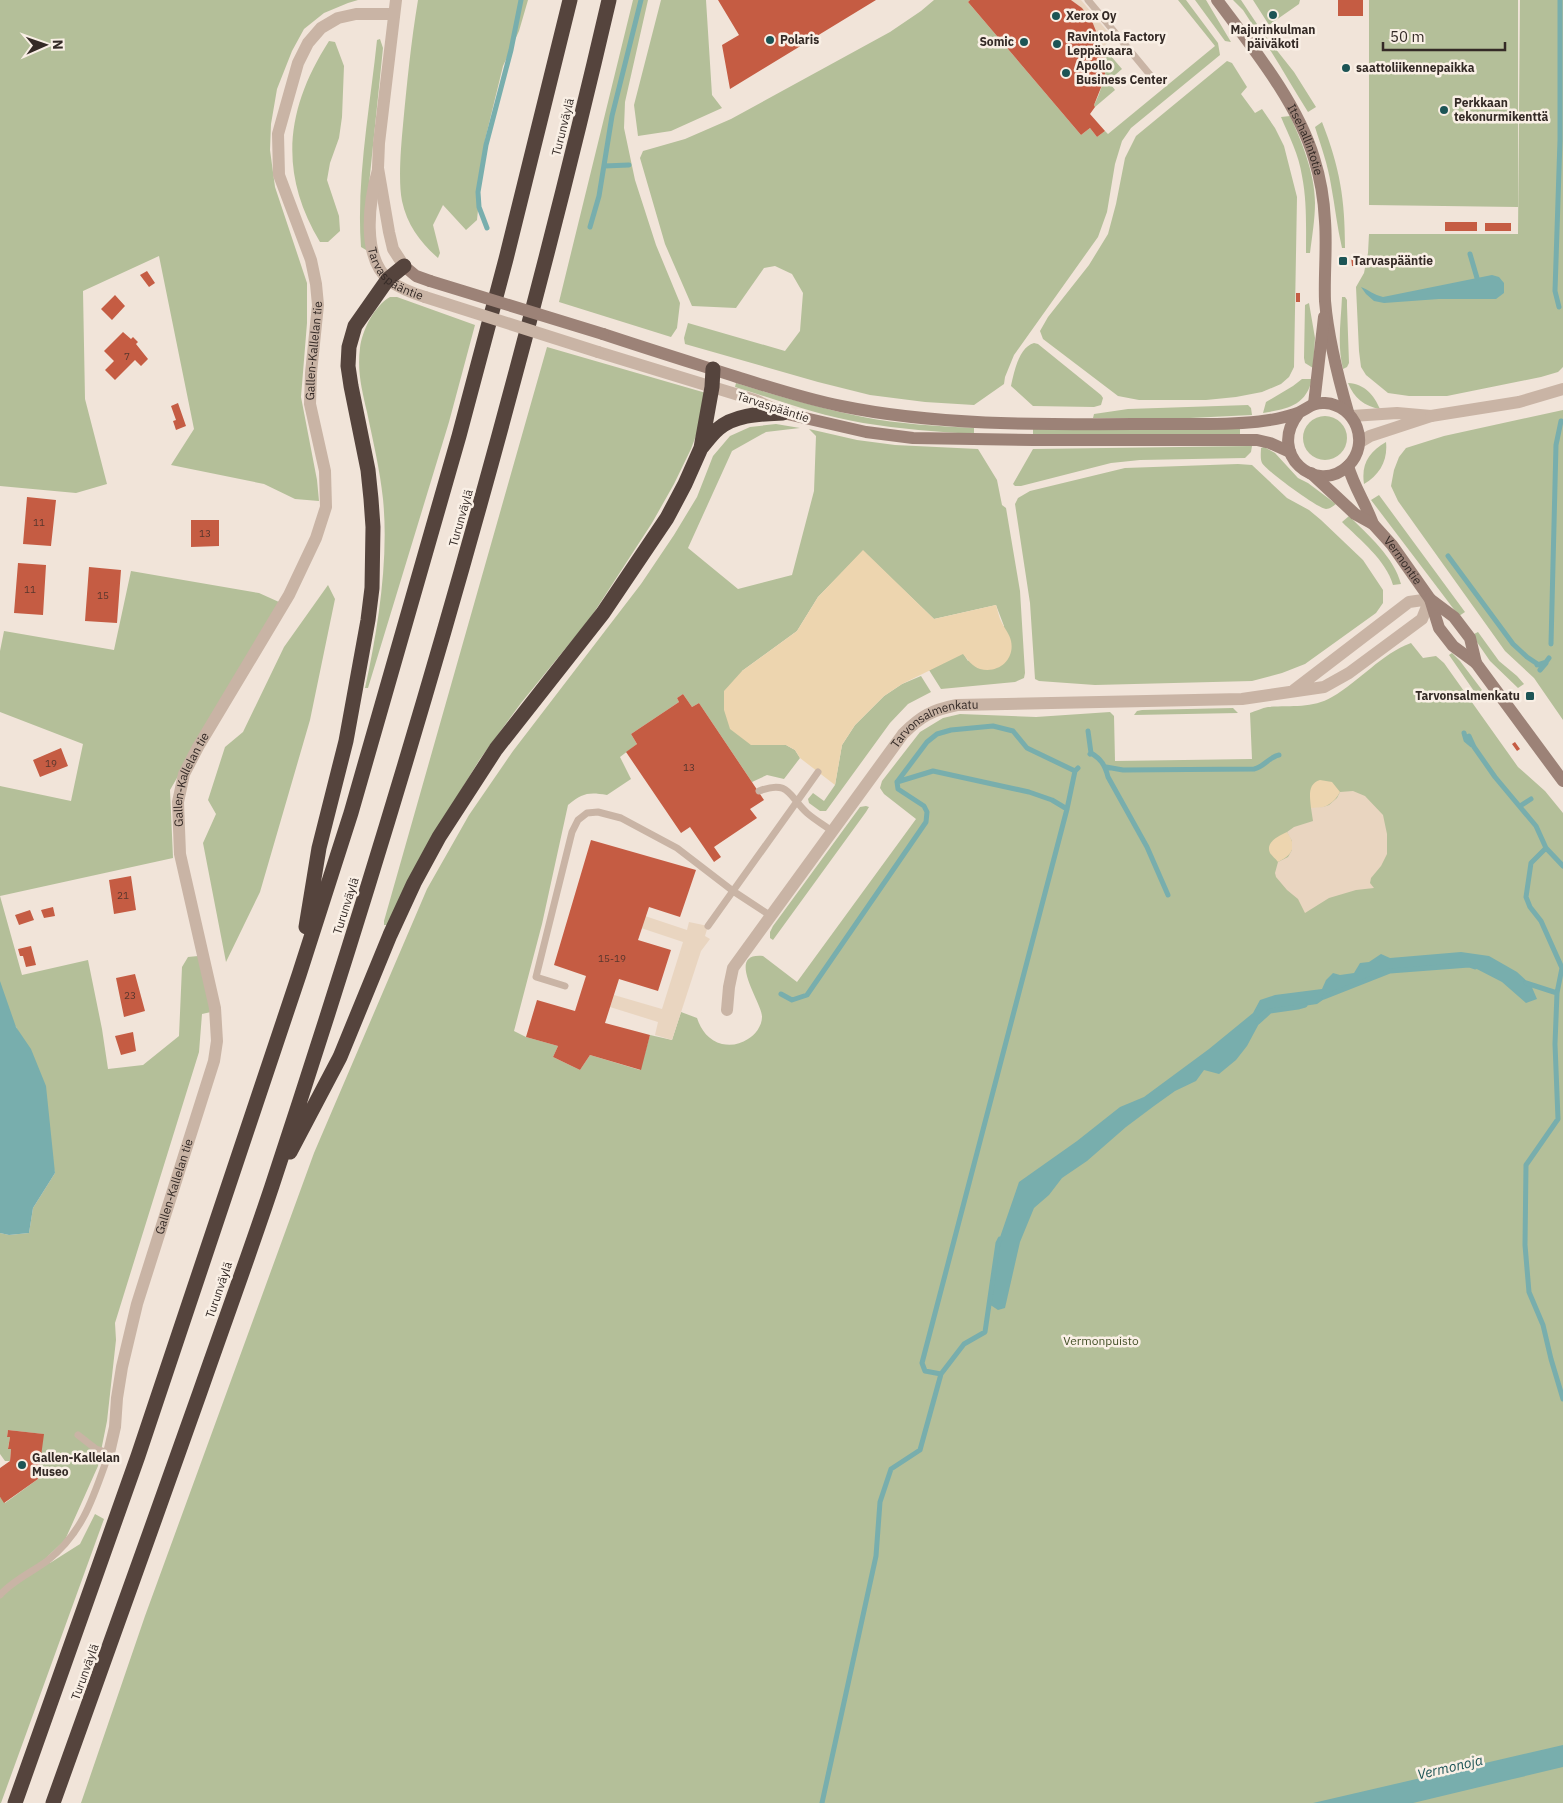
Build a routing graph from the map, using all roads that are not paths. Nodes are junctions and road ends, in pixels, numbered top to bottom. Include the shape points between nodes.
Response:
1 (396, 0) edge
2 (570, 0) edge
3 (609, 0) edge
4 (1088, 0) edge
5 (1217, 0) edge
6 (394, 14) junction
7 (1150, 76) dead end
8 (378, 168) junction
9 (404, 266) junction
10 (388, 279) junction
11 (1325, 302) junction
12 (713, 369) junction
13 (712, 387) junction
14 (1563, 389) edge
15 (1314, 404) junction
16 (783, 413) junction
17 (1298, 414) junction
18 (1350, 414) junction
19 (1431, 416) junction
20 (1360, 442) junction
21 (701, 448) junction
22 (1290, 452) junction
23 (1348, 466) junction
24 (1311, 473) junction
25 (1373, 524) junction
26 (1430, 599) junction
27 (1476, 663) junction
28 (1294, 690) junction
29 (818, 772) dead end
30 (1563, 781) edge
31 (759, 791) dead end
32 (798, 802) junction
33 (832, 831) junction
34 (733, 891) junction
35 (771, 916) junction
36 (708, 926) dead end
37 (299, 975) junction
38 (565, 986) dead end
39 (727, 1010) dead end
40 (271, 1188) junction
41 (78, 1435) dead end
42 (109, 1453) junction
43 (0, 1595) edge
44 (15, 1803) edge
45 (53, 1803) edge

1 - 6 street, Tarvaspääntie
2 - 37 highway, Turunväylä via 459,436 351,813
3 - 40 highway, Turunväylä via 497,447 383,839
4 - 7 lane
5 - 11 main road, Itsehallintotie via 1305,132 1314,159 1325,221
6 - 8 street, Tarvaspääntie
6 - 42 street, Gallen-Kallelan tie via 356,14 338,18 321,28 308,43 298,64 278,134 279,176 311,260 316,284 318,305 310,404 325,471 326,507 290,595 184,774 178,802 180,854 215,1008 214,1062 127,1341
8 - 9 street, Tarvaspääntie via 393,249
8 - 10 street, Tarvaspääntie via 372,188 371,244 379,267
9 - 10 highway
9 - 12 main road, Tarvaspääntie, bridge via 416,276 430,281
10 - 13 street, Tarvaspääntie, bridge via 425,297
10 - 37 highway via 355,326 349,347 348,366 371,499 372,588 346,741 319,848
11 - 15 main road, Itsehallintotie
11 - 18 main road, Itsehallintotie via 1338,374
12 - 13 highway
12 - 17 main road, Tarvaspääntie via 791,394 842,406 919,417 1033,423 1227,424
13 - 16 street, Tarvaspääntie via 755,400
13 - 21 highway
14 - 19 street via 1519,402
15 - 17 main road
15 - 18 main road via 1332,404
16 - 21 highway via 749,415 734,420 718,428
16 - 22 main road, Tarvaspääntie via 866,432 913,438 1257,440
17 - 22 main road via 1288,432
18 - 19 street
18 - 20 main road
19 - 20 street
20 - 23 main road
21 - 40 highway via 676,501 643,555 603,613 496,749 439,837 390,935 340,1057
22 - 24 main road via 1294,461
23 - 24 main road via 1330,475
23 - 25 main road, Vermontie
24 - 25 main road, Vermontie via 1355,514
25 - 26 main road, Vermontie
26 - 27 main road, Vermontie via 1439,628 1453,646
26 - 27 main road, Vermontie via 1454,617 1470,638
26 - 28 street, Tarvonsalmenkatu via 1409,602
26 - 28 street, Tarvonsalmenkatu via 1422,618 1336,682 1324,687
27 - 30 main road, Vermontie
28 - 33 street, Tarvonsalmenkatu via 1242,698 940,708 924,715 903,734
29 - 32 lane
31 - 32 lane via 784,789
32 - 33 lane
32 - 34 lane
33 - 35 street, Tarvonsalmenkatu
34 - 35 lane
34 - 36 lane
34 - 38 lane via 677,848 621,818 598,812 587,813 578,820 572,832 536,976
35 - 39 street, Tarvonsalmenkatu via 734,968
37 - 44 highway, Turunväylä via 141,1446
40 - 45 highway, Turunväylä
41 - 42 lane via 96,1449
42 - 43 lane, Gallen-Kallelan tie via 78,1529 64,1546

